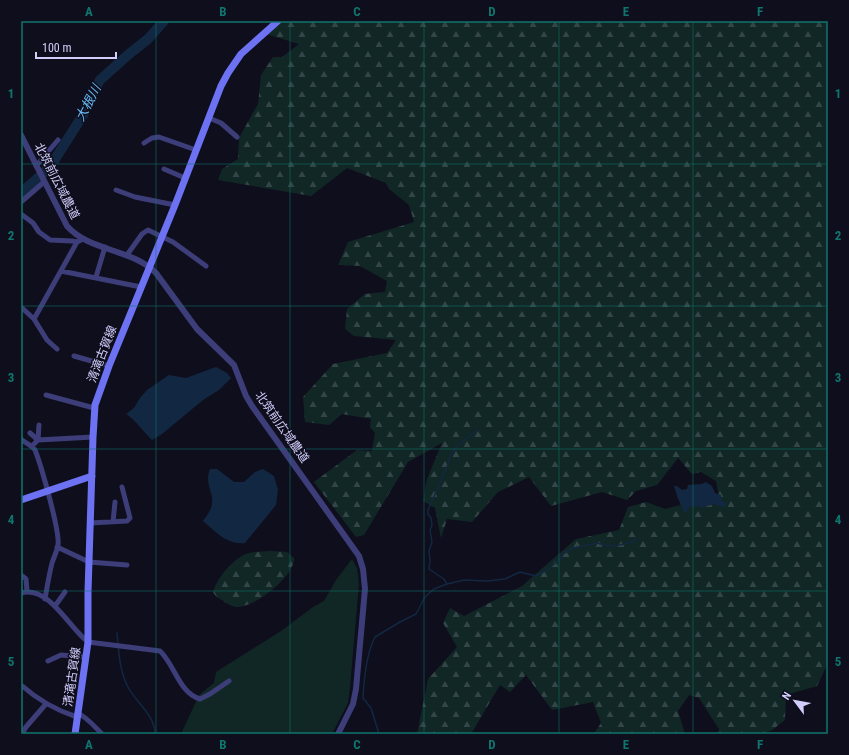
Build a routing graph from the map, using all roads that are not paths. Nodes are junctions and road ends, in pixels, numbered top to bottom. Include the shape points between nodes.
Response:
1 (278, 21) edge
2 (209, 118) junction
3 (21, 135) edge
4 (237, 137) dead end
5 (58, 140) dead end
6 (144, 143) dead end
7 (196, 150) junction
8 (36, 166) junction
9 (164, 169) dead end
10 (185, 178) junction
11 (43, 181) junction
12 (116, 190) dead end
13 (21, 202) edge
14 (175, 205) junction
15 (21, 214) edge
16 (162, 236) junction
17 (83, 239) junction
18 (77, 242) junction
19 (105, 248) junction
20 (127, 255) junction
21 (149, 266) junction
22 (206, 266) dead end
23 (61, 271) junction
24 (96, 277) junction
25 (141, 287) junction
26 (21, 307) edge
27 (34, 319) junction
28 (57, 349) dead end
29 (74, 356) dead end
30 (109, 366) junction
31 (46, 395) dead end
32 (94, 408) junction
33 (39, 425) dead end
34 (30, 433) dead end
35 (93, 437) junction
36 (21, 439) edge
37 (38, 440) junction
38 (32, 446) junction
39 (92, 476) junction
40 (122, 487) dead end
41 (47, 492) junction
42 (21, 500) edge
43 (115, 502) dead end
44 (113, 522) junction
45 (90, 523) junction
46 (58, 547) junction
47 (89, 562) junction
48 (127, 565) dead end
49 (21, 575) edge
50 (27, 591) junction
51 (65, 592) dead end
52 (21, 593) edge
53 (45, 599) junction
54 (55, 606) junction
55 (88, 642) junction
56 (85, 657) junction
57 (48, 661) dead end
58 (229, 681) dead end
59 (21, 685) edge
60 (46, 705) junction
61 (77, 715) junction
62 (22, 734) edge
63 (74, 734) edge
64 (102, 734) edge
65 (338, 734) edge

1 - 2 main road, 清滝古賀線 via 248,46 236,60 221,86
2 - 4 street via 221,123
2 - 7 main road, 清滝古賀線
3 - 8 street, 北筑前広域農道
5 - 8 street
6 - 7 street via 159,137
7 - 10 main road, 清滝古賀線
8 - 11 street, 北筑前広域農道
9 - 10 street
10 - 14 main road, 清滝古賀線
11 - 13 street
11 - 17 street, 北筑前広域農道 via 67,226
12 - 14 street via 135,197
14 - 16 main road, 清滝古賀線
15 - 18 street via 50,240
16 - 20 street via 148,230 142,234
16 - 21 main road, 清滝古賀線
16 - 22 street
17 - 18 street
17 - 19 street, 北筑前広域農道
18 - 23 street
19 - 20 street, 北筑前広域農道
19 - 24 street
20 - 21 street, 北筑前広域農道
21 - 25 main road, 清滝古賀線
21 - 65 street, 北筑前広域農道 via 197,329 234,365 252,406 361,561 365,589 356,689 353,704
23 - 24 street
23 - 27 street
24 - 25 street
25 - 30 main road, 清滝古賀線
26 - 27 street
27 - 28 street via 47,340
29 - 30 street
30 - 32 main road, 清滝古賀線
31 - 32 street
32 - 35 main road, 清滝古賀線
33 - 37 street
34 - 37 street
35 - 37 street
35 - 39 main road, 清滝古賀線
36 - 38 street
37 - 38 street
38 - 41 street
39 - 41 main road
39 - 45 main road, 清滝古賀線
40 - 44 street via 130,518 127,521
41 - 42 main road
41 - 46 street via 58,532
43 - 44 street
44 - 45 street
45 - 47 main road, 清滝古賀線
46 - 47 street
46 - 53 street via 49,574
47 - 48 street
47 - 55 main road, 清滝古賀線
49 - 50 street via 26,579
50 - 52 street
50 - 53 street
51 - 54 street
53 - 54 street
54 - 55 street
55 - 56 main road, 清滝古賀線
55 - 58 street via 160,651 183,686 192,696 200,699
56 - 57 street via 61,655
56 - 61 main road, 清滝古賀線
59 - 60 street
60 - 61 street via 62,713
60 - 62 street
61 - 63 main road, 清滝古賀線
61 - 64 street via 87,719

